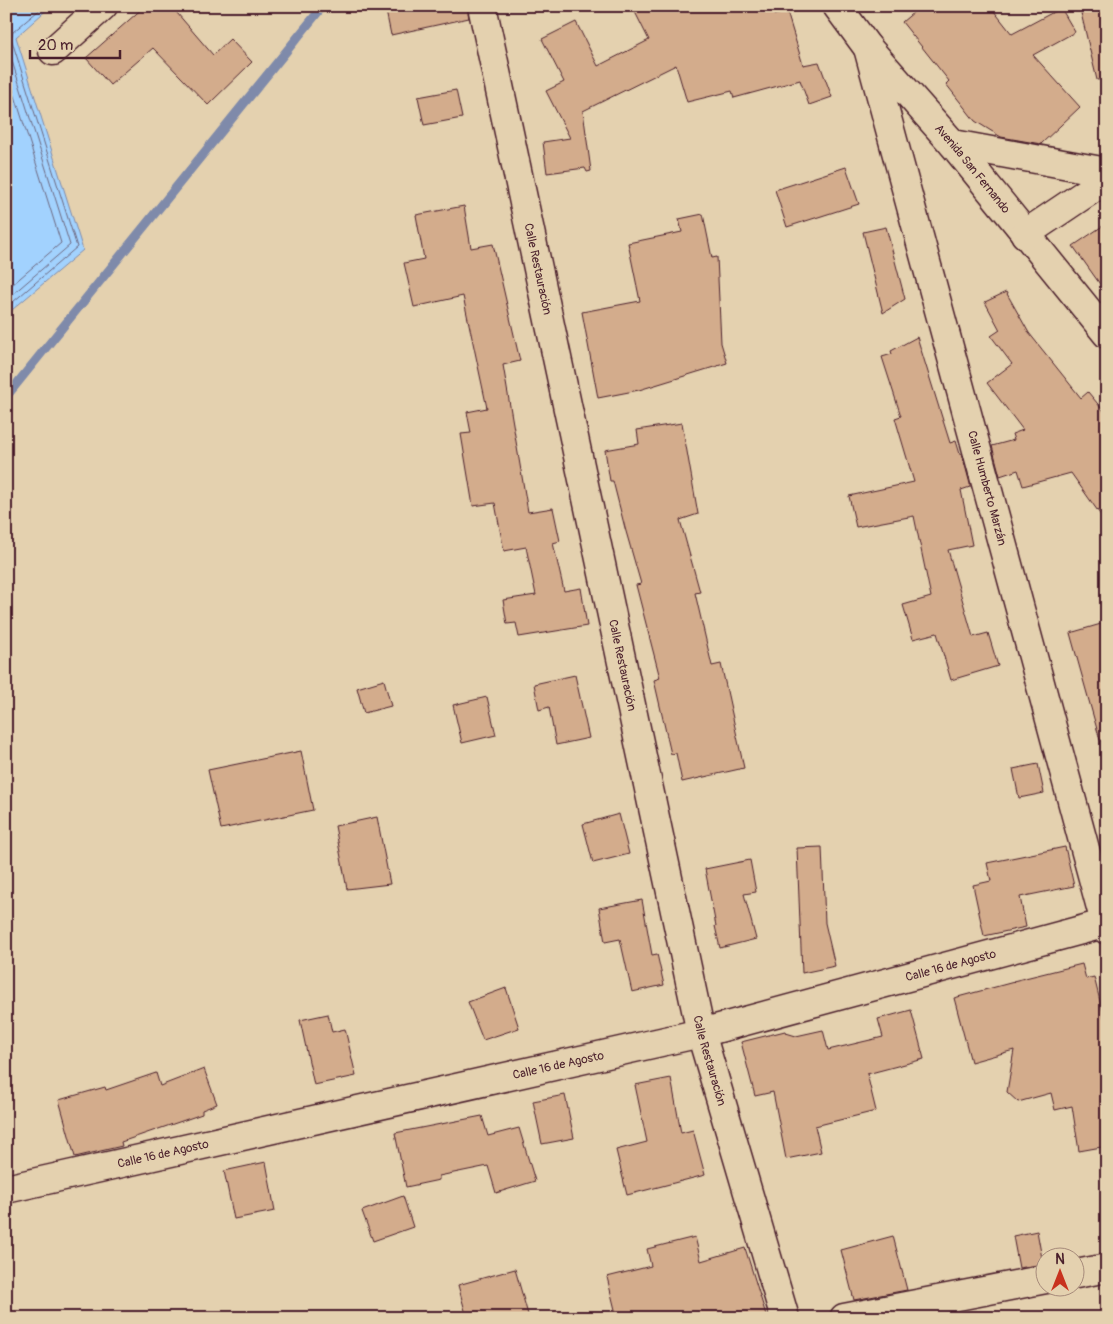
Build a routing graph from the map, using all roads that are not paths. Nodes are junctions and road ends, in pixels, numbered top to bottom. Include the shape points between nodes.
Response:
1 (103, 6) edge
2 (482, 6) edge
3 (837, 6) edge
4 (868, 48) junction
5 (53, 51) dead end
6 (953, 144) junction
7 (1107, 172) edge
8 (1107, 179) edge
9 (1025, 234) junction
10 (1107, 334) edge
11 (1106, 926) edge
12 (701, 1033) junction
13 (6, 1189) edge
14 (1107, 1268) edge
15 (1086, 1272) edge
16 (1036, 1281) edge
17 (785, 1318) edge
18 (844, 1318) edge

1 - 5 street
2 - 12 street, Calle Restauración
3 - 4 street, Avenida San Fernando
4 - 6 street, Avenida San Fernando
4 - 11 street, Calle Humberto Marzán
6 - 7 street
6 - 9 street, Avenida San Fernando
8 - 9 street
9 - 10 street, Avenida San Fernando
11 - 12 street, Calle 16 de Agosto
12 - 13 street, Calle 16 de Agosto
12 - 17 street, Calle Restauración
14 - 15 street
16 - 18 street

